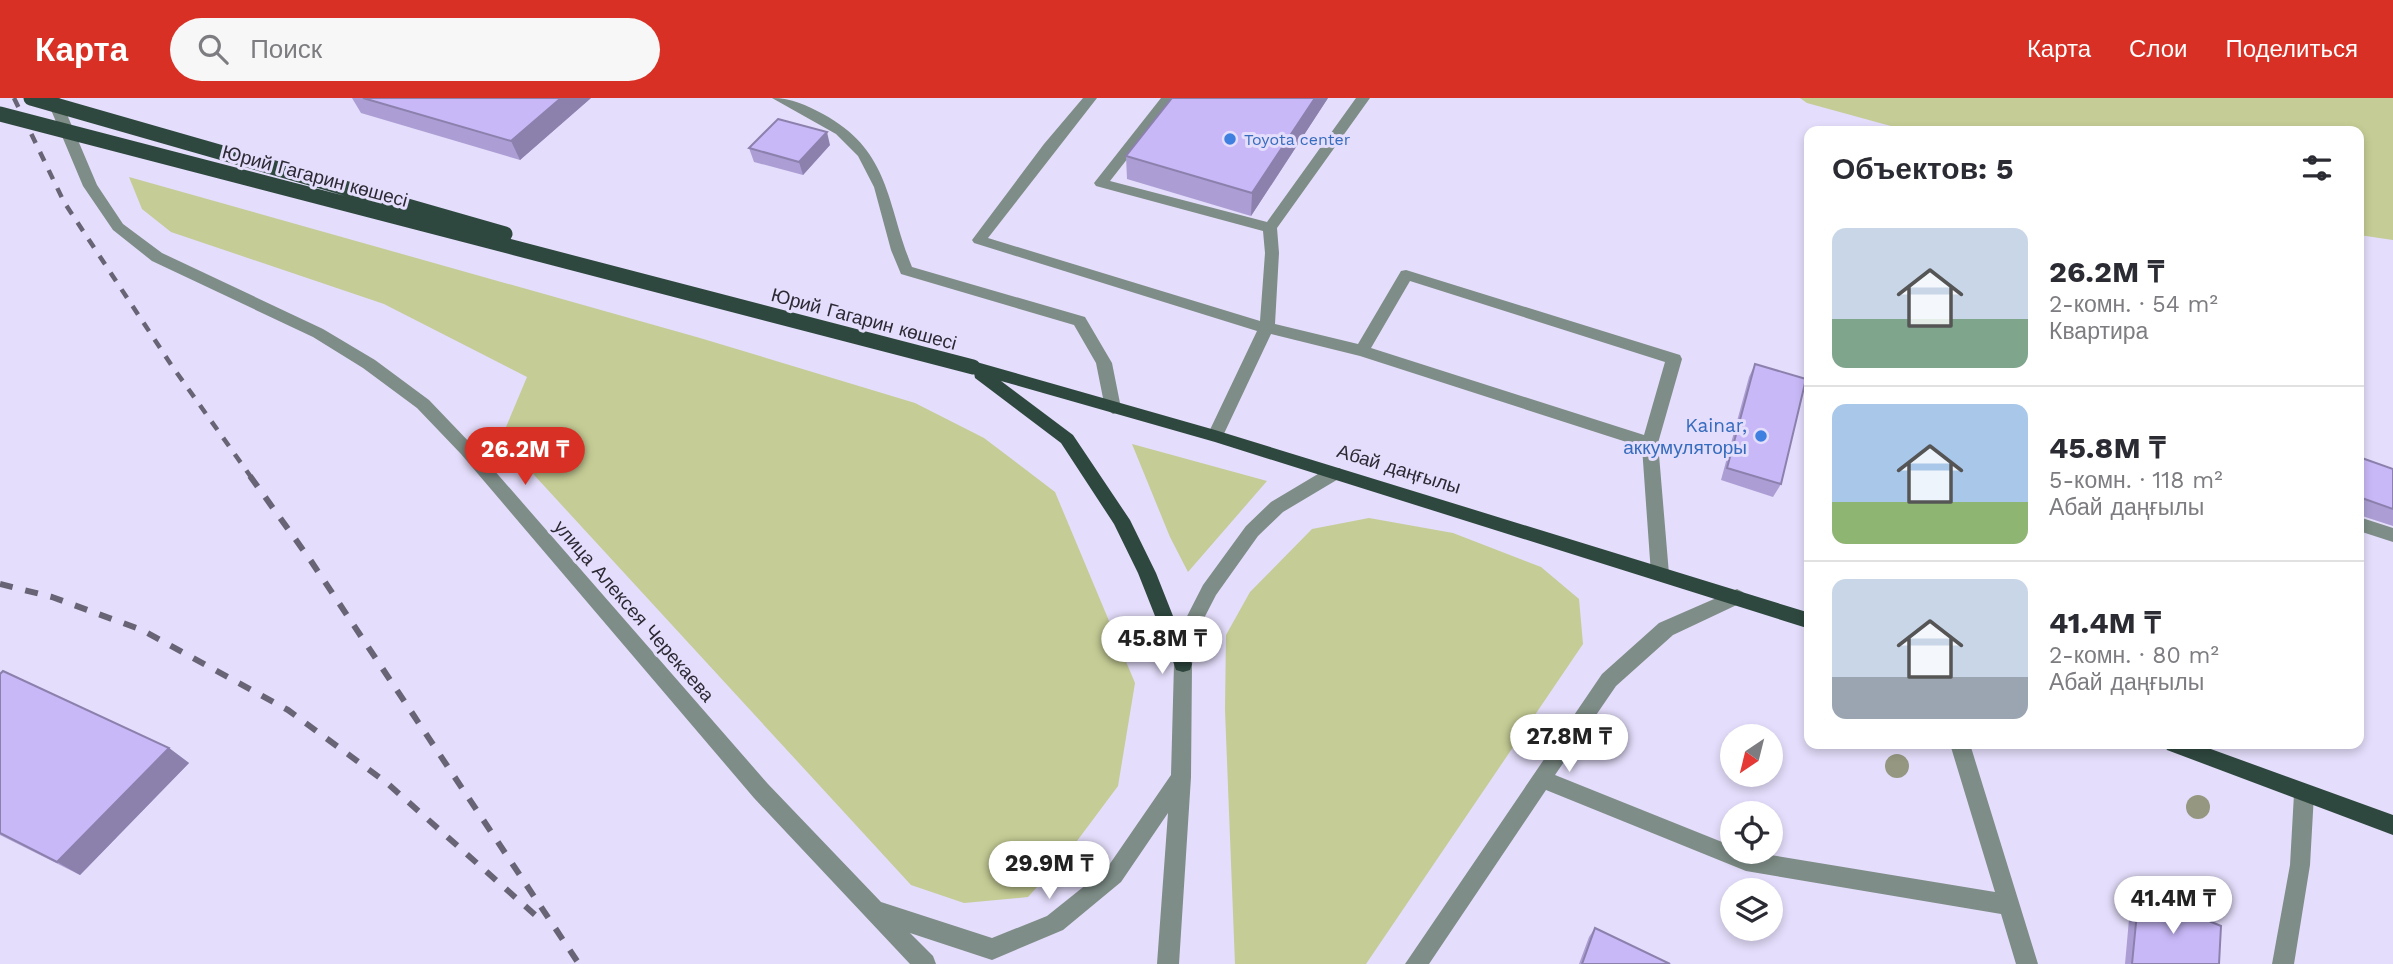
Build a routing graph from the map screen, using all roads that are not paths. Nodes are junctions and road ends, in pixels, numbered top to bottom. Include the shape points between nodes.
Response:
1 (31, 98) edge
2 (53, 98) edge
3 (779, 98) edge
4 (1090, 98) edge
5 (1168, 98) edge
6 (1363, 98) edge
7 (0, 114) edge
8 (1270, 228) junction
9 (1267, 327) junction
10 (1362, 351) junction
11 (973, 367) junction
12 (1113, 408) junction
13 (1215, 436) junction
14 (1650, 443) junction
15 (1334, 473) junction
16 (2364, 526) edge
17 (2393, 535) edge
18 (1660, 574) junction
19 (1737, 597) junction
20 (1804, 619) edge
21 (1183, 664) junction
22 (1962, 749) edge
23 (2205, 749) edge
24 (1181, 777) junction
25 (1541, 779) junction
26 (2304, 794) junction
27 (2393, 825) edge
28 (2009, 905) junction
29 (874, 910) junction
30 (925, 964) edge
31 (1168, 964) edge
32 (1416, 964) edge
33 (2028, 964) edge
34 (2283, 964) edge

1 - 11 main road, Юрий Гагарин көшесі, bridge
2 - 29 street, улица Алексея Черекаева via 90,186 118,227 157,257 317,333 423,404 761,791
3 - 12 street via 825,119 850,137 880,187 894,244 906,270 1080,321 1104,363
4 - 9 street via 979,240
5 - 8 street via 1101,183
6 - 8 street
7 - 11 main road, Юрий Гагарин көшесі, bridge
8 - 9 street
9 - 10 street
9 - 13 street
10 - 14 street
10 - 14 street via 1406,275 1674,359
11 - 12 main road, Абай даңғылы
11 - 21 main road via 1067,439 1121,520
12 - 13 main road, Абай даңғылы
13 - 15 main road, Абай даңғылы
14 - 18 street
15 - 18 main road, Абай даңғылы
15 - 21 street via 1277,507 1230,558 1190,628
16 - 17 street
18 - 19 main road, Абай даңғылы
19 - 20 main road, Абай даңғылы
19 - 25 street via 1666,629 1609,680
21 - 24 street
22 - 28 street
23 - 26 main road
24 - 29 street via 1114,875 1055,923 992,949
24 - 31 street
25 - 28 street via 1746,861
25 - 32 street
26 - 27 main road
26 - 34 street via 2300,865
28 - 33 street
29 - 30 street, улица Алексея Черекаева

